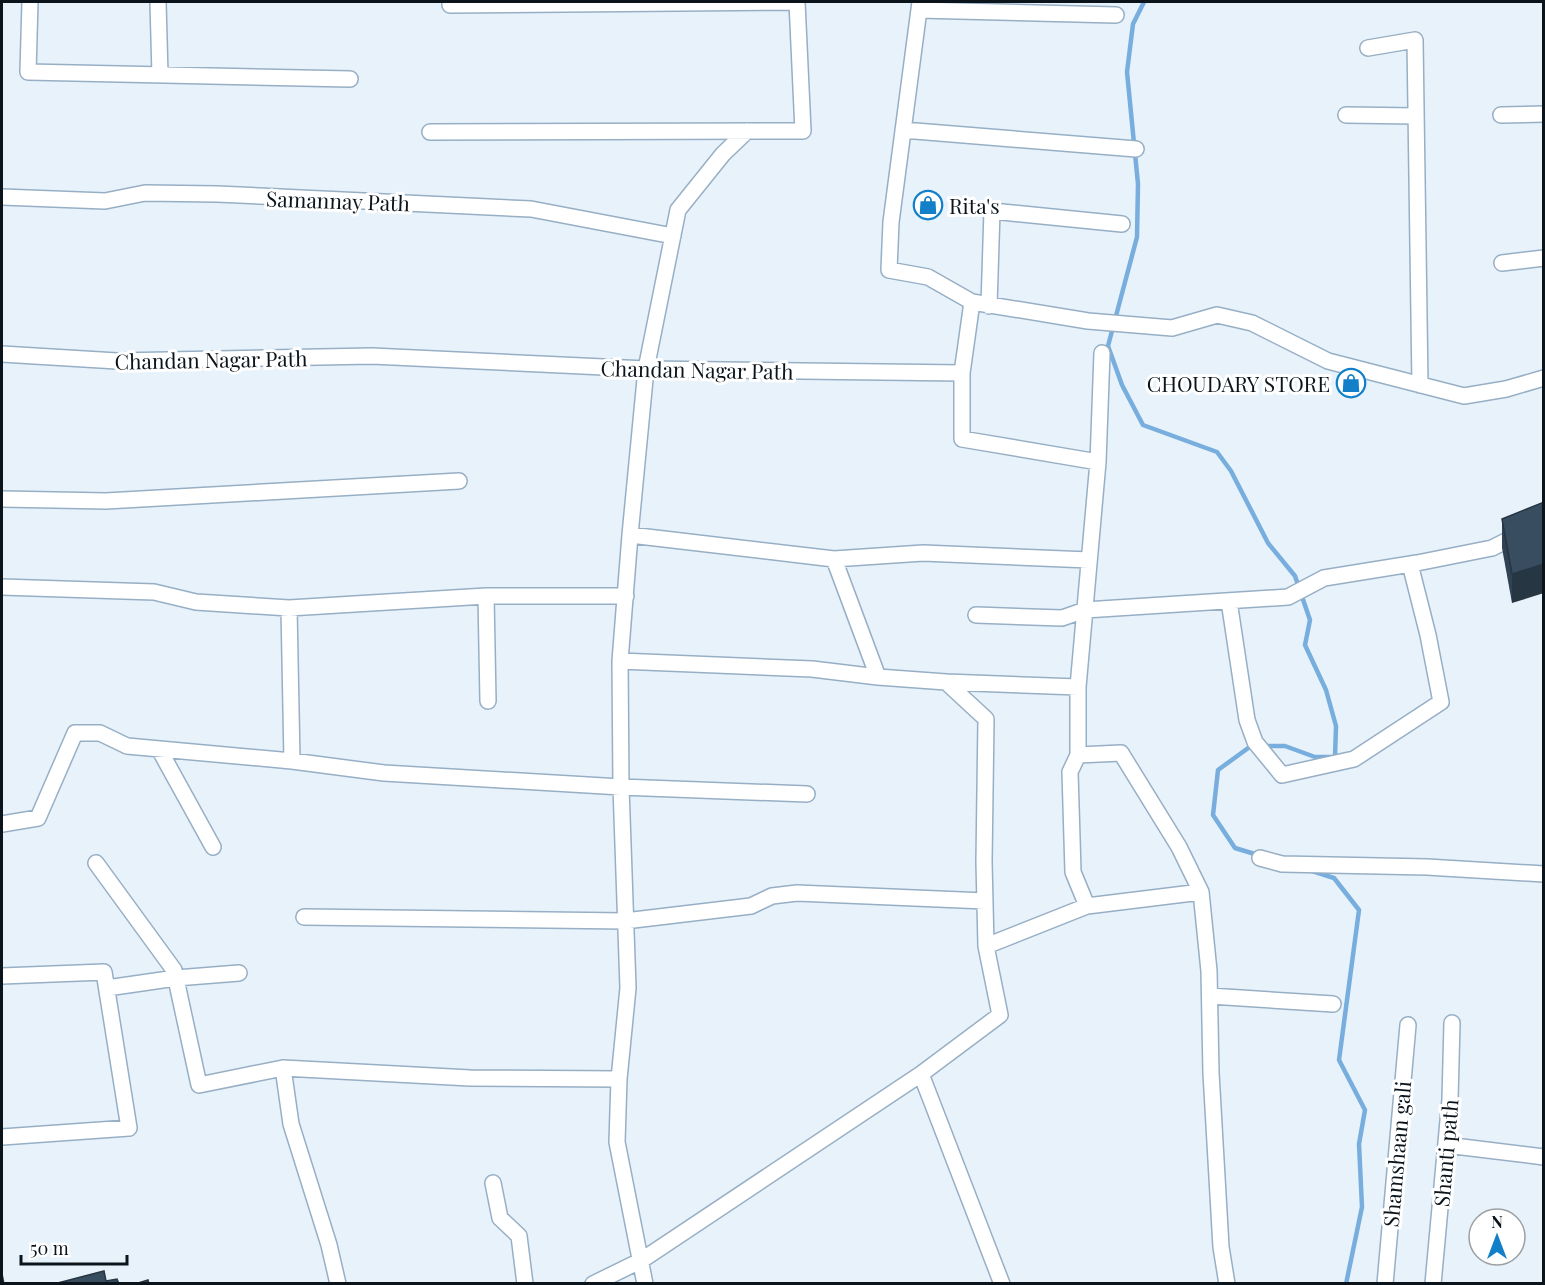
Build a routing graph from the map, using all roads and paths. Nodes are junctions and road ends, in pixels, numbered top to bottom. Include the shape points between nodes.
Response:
1 (30, 2) edge
2 (158, 2) edge
3 (450, 2) edge
4 (790, 2) edge
5 (797, 2) edge
6 (920, 6) edge
7 (1116, 15) dead end
8 (1368, 48) dead end
9 (160, 75) junction
10 (350, 79) dead end
11 (1544, 114) edge
12 (1346, 115) dead end
13 (1501, 115) dead end
14 (1416, 116) junction
15 (903, 130) junction
16 (747, 131) junction
17 (430, 132) dead end
18 (1136, 149) dead end
19 (2, 197) edge
20 (1122, 224) dead end
21 (673, 236) junction
22 (1544, 258) edge
23 (1502, 263) dead end
24 (972, 302) junction
25 (989, 306) junction
26 (1102, 353) dead end
27 (2, 354) edge
28 (646, 369) junction
29 (962, 373) junction
30 (1544, 378) edge
31 (1420, 385) junction
32 (1098, 462) junction
33 (459, 481) dead end
34 (2, 499) edge
35 (1544, 522) edge
36 (630, 535) junction
37 (834, 559) junction
38 (1089, 561) junction
39 (1410, 564) junction
40 (2, 587) edge
41 (486, 596) junction
42 (626, 597) junction
43 (1229, 601) junction
44 (289, 608) junction
45 (1085, 609) junction
46 (976, 615) dead end
47 (620, 661) junction
48 (878, 678) junction
49 (946, 682) junction
50 (1078, 687) junction
51 (488, 701) dead end
52 (159, 749) junction
53 (1078, 755) junction
54 (292, 761) junction
55 (621, 787) junction
56 (807, 794) dead end
57 (2, 824) edge
58 (213, 848) dead end
59 (1260, 858) dead end
60 (96, 863) dead end
61 (1544, 874) edge
62 (1201, 892) junction
63 (985, 901) junction
64 (1087, 906) junction
65 (304, 917) dead end
66 (625, 921) junction
67 (986, 946) junction
68 (240, 973) dead end
69 (2, 976) edge
70 (176, 978) junction
71 (106, 988) junction
72 (1209, 996) junction
73 (1333, 1004) dead end
74 (1452, 1023) dead end
75 (1408, 1025) dead end
76 (283, 1068) junction
77 (921, 1074) junction
78 (619, 1079) junction
79 (2, 1137) edge
80 (1446, 1145) junction
81 (1544, 1157) edge
82 (493, 1183) dead end
83 (642, 1260) junction
84 (338, 1284) edge
85 (525, 1284) edge
86 (593, 1284) edge
87 (645, 1284) edge
88 (1002, 1284) edge
89 (1227, 1284) edge
90 (1385, 1284) edge
91 (1433, 1284) edge

1 - 9 street via 28,72
2 - 9 street
3 - 4 street
5 - 16 street via 802,131
6 - 7 street
6 - 15 street
8 - 14 street via 1415,40
9 - 10 street
11 - 13 street
12 - 14 street
14 - 31 street
15 - 18 street
15 - 24 street via 889,270 928,277
16 - 17 street
16 - 21 street via 678,210
19 - 21 street, Samannay Path via 105,201 145,193 217,194 531,209
20 - 25 street via 992,211
21 - 28 street
22 - 23 street
24 - 25 street
24 - 29 street
25 - 31 street via 1088,321 1172,328 1217,315 1252,323 1328,361
26 - 32 street
27 - 28 street, Chandan Nagar Path via 117,361 372,356
28 - 29 street, Chandan Nagar Path
28 - 36 street
29 - 32 street via 962,439
30 - 31 street via 1464,396
32 - 38 street
33 - 34 street via 106,501
35 - 39 street via 1492,548
36 - 37 street
36 - 42 street
37 - 38 street via 923,553
37 - 48 street
38 - 45 street
39 - 43 street via 1324,578 1288,597
39 - 43 street via 1441,702 1354,759 1282,775 1260,748 1247,720
40 - 44 street via 154,592 196,602
41 - 42 street
41 - 44 street
41 - 51 street
42 - 47 street
43 - 45 street
44 - 54 street
45 - 46 street via 1062,618
45 - 50 street
47 - 48 street via 812,669
47 - 55 street
48 - 49 street
49 - 50 street
49 - 63 street via 986,719
50 - 53 street
52 - 54 street
52 - 57 street via 127,746 100,733 75,733 38,818
52 - 58 street
53 - 62 street via 1121,753 1179,847
53 - 64 street via 1070,772 1073,872
54 - 55 street via 384,773
55 - 56 street
55 - 66 street
59 - 61 street via 1282,864
60 - 70 street
62 - 64 street
62 - 72 street
63 - 66 street via 797,893 772,896 751,906
63 - 67 street
64 - 67 street
65 - 66 street
66 - 78 street via 628,988
67 - 77 street via 1000,1015
68 - 70 street
69 - 71 street via 104,972
70 - 71 street
70 - 76 street via 199,1085
71 - 79 street via 129,1128
72 - 73 street
72 - 89 street via 1210,1073 1221,1247
74 - 80 street, Shanti path
75 - 90 street, Shamshaan gali
76 - 78 street via 470,1078
76 - 84 street via 291,1124
77 - 83 street
77 - 88 street
78 - 83 street via 617,1142
80 - 81 street
80 - 91 street, Shanti path
82 - 85 street via 500,1218 519,1236
83 - 86 street
83 - 87 street

